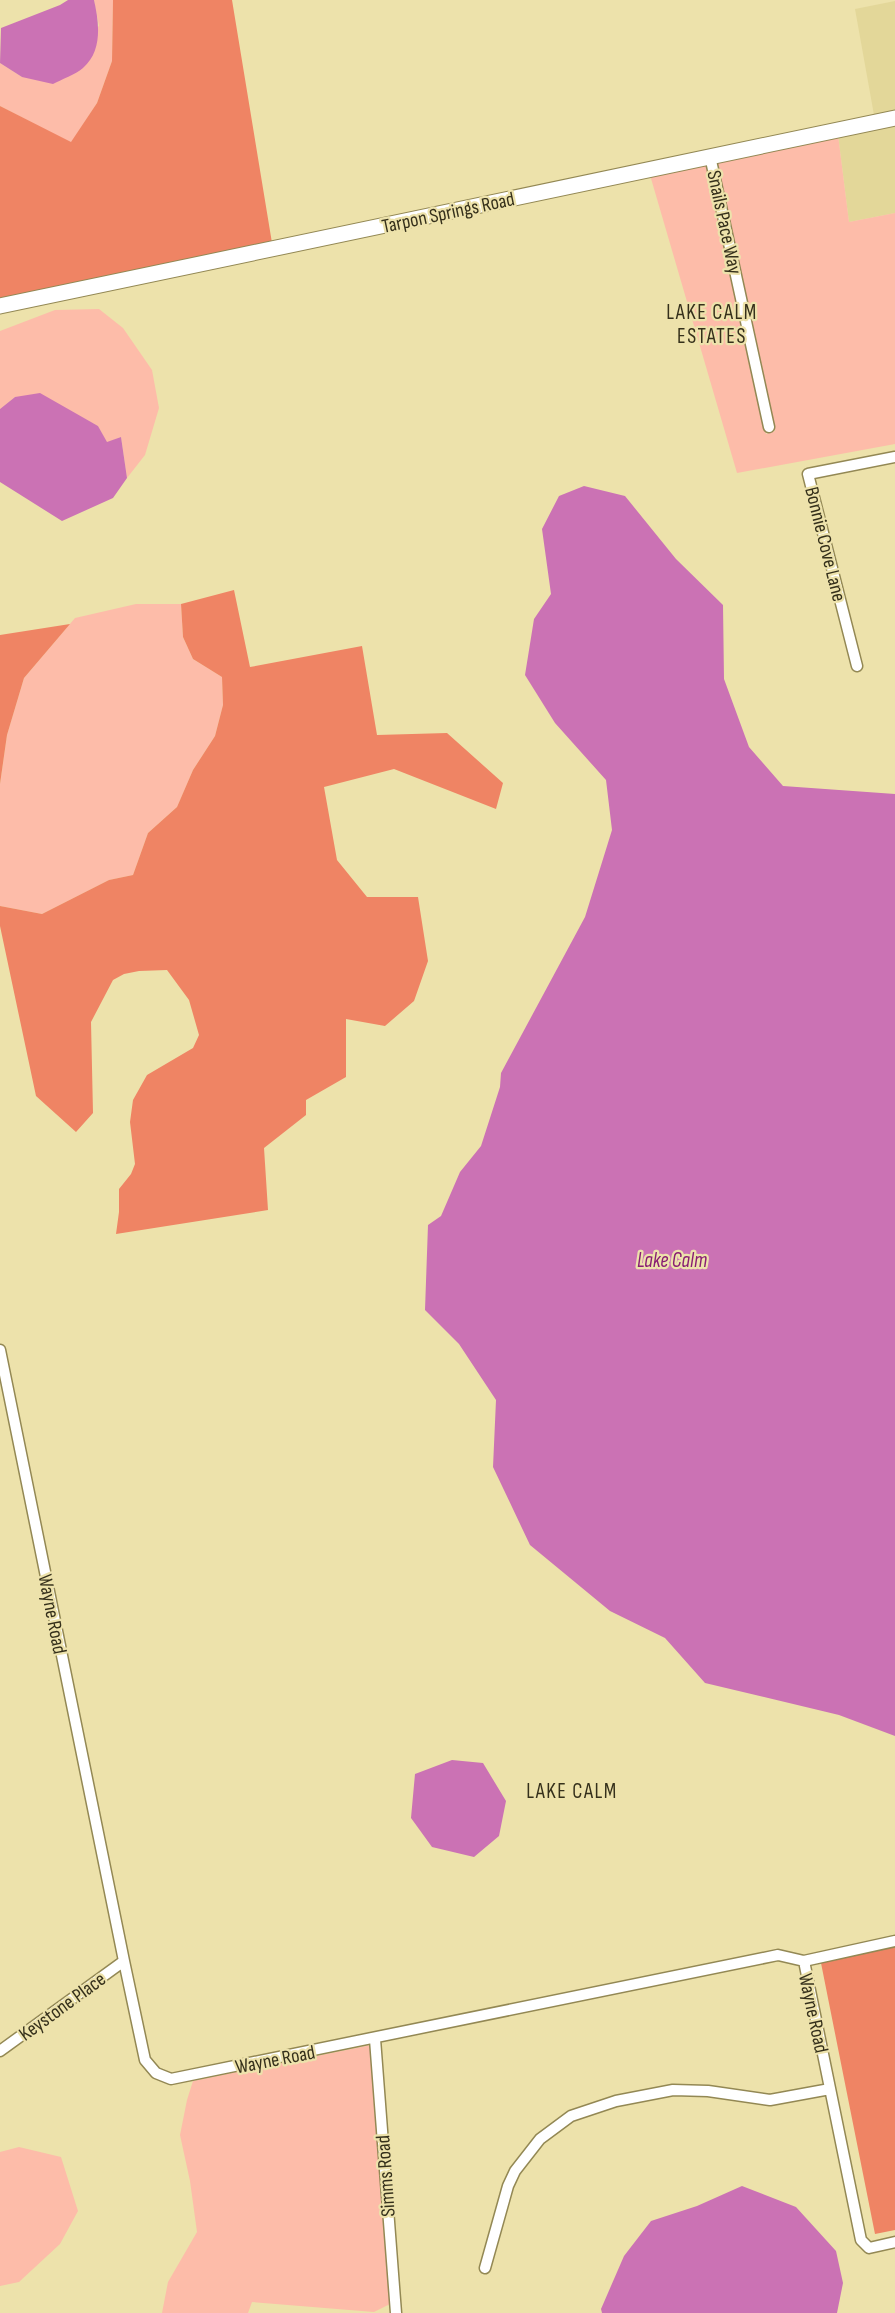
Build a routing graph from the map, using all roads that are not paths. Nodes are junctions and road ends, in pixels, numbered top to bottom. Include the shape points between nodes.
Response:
1 (895, 118) edge
2 (711, 156) junction
3 (0, 306) edge
4 (769, 427) dead end
5 (895, 457) edge
6 (857, 666) dead end
7 (0, 1350) edge
8 (895, 1941) edge
9 (124, 1960) junction
10 (804, 1961) junction
11 (375, 2039) junction
12 (0, 2051) edge
13 (830, 2089) junction
14 (895, 2242) edge
15 (485, 2268) dead end
16 (396, 2313) edge

1 - 2 main road, Tarpon Springs Road
2 - 3 main road, Tarpon Springs Road
2 - 4 street, Snails Pace Way
5 - 6 street, Bonnie Cove Lane via 808,474
7 - 9 street, Wayne Road
8 - 10 street
9 - 11 street, Wayne Road via 145,2060 156,2073 171,2079
9 - 12 street, Keystone Place
10 - 11 street, Wayne Road via 777,1955
10 - 13 street, Wayne Road
11 - 16 street, Simms Road
13 - 14 street, Wayne Road via 861,2240 869,2248
13 - 15 street via 770,2100 673,2090 616,2101 571,2116 540,2139 515,2170

